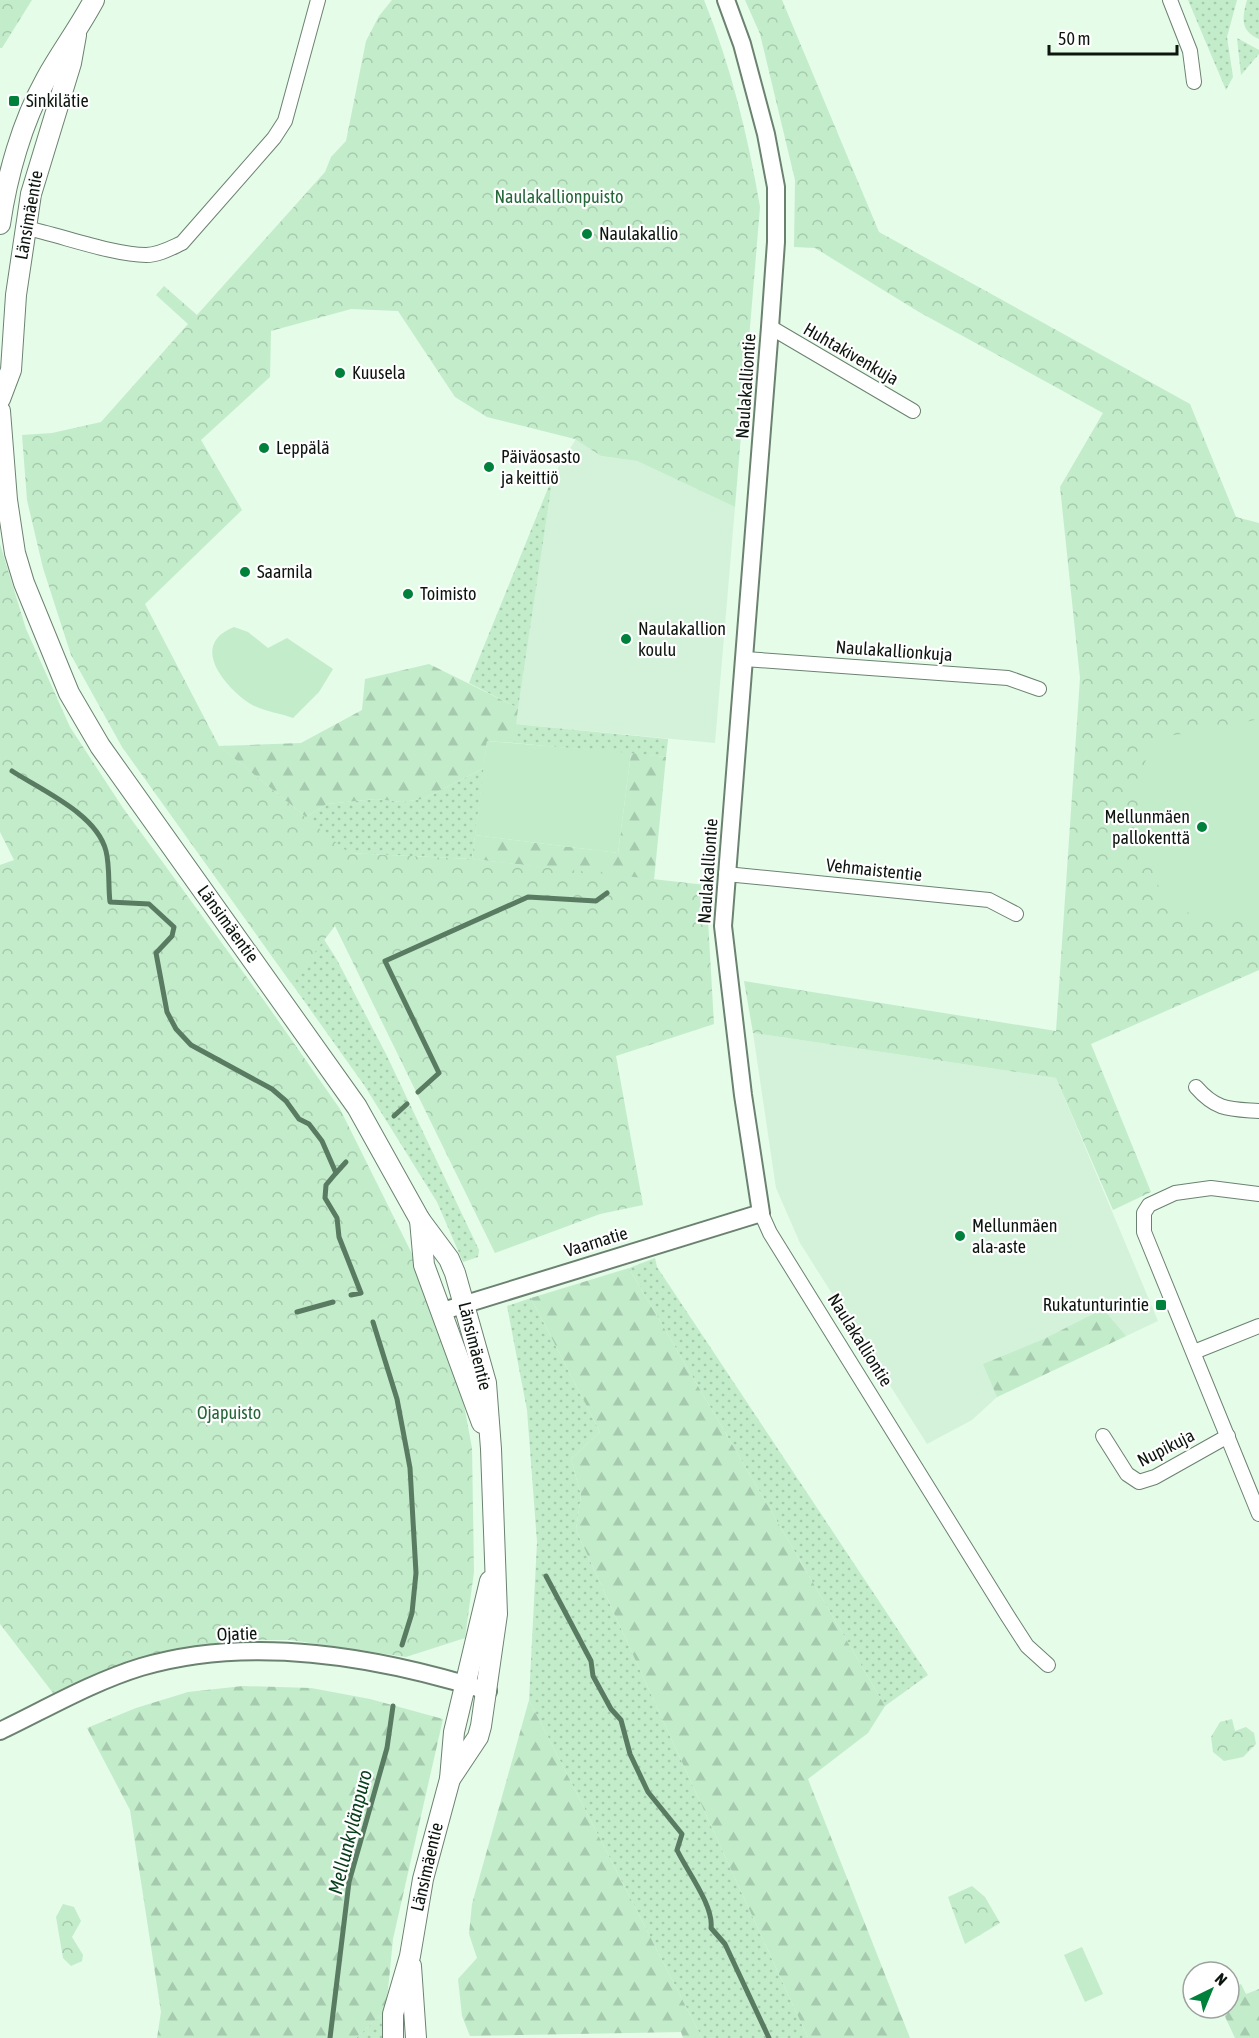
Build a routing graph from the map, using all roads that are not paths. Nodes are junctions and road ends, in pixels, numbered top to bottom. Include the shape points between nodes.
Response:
1 (94, 0) edge
2 (318, 0) edge
3 (726, 0) edge
4 (1170, 0) edge
5 (76, 35) junction
6 (1194, 82) dead end
7 (0, 222) edge
8 (26, 228) junction
9 (770, 327) junction
10 (0, 399) edge
11 (0, 411) edge
12 (913, 411) dead end
13 (745, 659) junction
14 (1039, 689) dead end
15 (726, 874) junction
16 (1016, 914) dead end
17 (1196, 1087) dead end
18 (1259, 1112) edge
19 (1259, 1194) edge
20 (761, 1213) junction
21 (420, 1220) junction
22 (465, 1304) junction
23 (443, 1311) junction
24 (1259, 1326) edge
25 (1194, 1352) junction
26 (1103, 1436) dead end
27 (1228, 1436) junction
28 (491, 1449) junction
29 (1259, 1514) edge
30 (494, 1567) junction
31 (1048, 1665) dead end
32 (466, 1684) junction
33 (488, 1691) junction
34 (0, 1731) edge
35 (450, 1779) junction
36 (410, 1956) junction
37 (393, 2038) edge
38 (416, 2038) edge

1 - 5 main road, Länsimäentie
2 - 8 street via 285,121 182,243 165,252 130,254
3 - 9 street, Naulakalliontie via 745,53 774,177 777,223
4 - 6 street via 1190,51
5 - 7 main road, Länsimäentie via 49,73 30,112
5 - 8 main road, Länsimäentie via 71,63 36,171
7 - 8 street
8 - 10 main road, Länsimäentie via 11,370
9 - 12 street, Huhtakivenkuja
9 - 13 street, Naulakalliontie
11 - 21 main road, Länsimäentie via 7,500 27,549 42,626 69,693 100,746 357,1107
13 - 14 street, Naulakallionkuja via 1008,678
13 - 15 street, Naulakalliontie
15 - 16 street, Vehmaistentie via 989,900
15 - 20 street, Naulakalliontie via 725,954
17 - 18 street via 1209,1102 1224,1109
19 - 25 street via 1211,1188 1175,1193 1149,1205 1144,1213 1144,1232
20 - 22 street, Vaarnatie
20 - 31 street, Naulakalliontie via 1007,1615 1027,1646
21 - 22 main road, Länsimäentie via 449,1259
21 - 23 main road, Länsimäentie via 424,1265
22 - 23 street, Vaarnatie
22 - 28 main road, Länsimäentie via 486,1383
23 - 28 main road, Länsimäentie
24 - 25 street
25 - 27 street
26 - 27 street, Nupikuja via 1127,1474 1139,1482
27 - 29 street
28 - 30 main road, Länsimäentie
30 - 32 main road, Länsimäentie
30 - 33 main road, Länsimäentie via 497,1614
32 - 33 street, Ojatie
32 - 34 street, Ojatie via 368,1661 227,1653 182,1658 108,1678
32 - 35 main road, Länsimäentie via 454,1732
33 - 35 main road, Länsimäentie via 478,1737
35 - 36 main road, Länsimäentie via 423,1879
36 - 37 main road, Länsimäentie via 393,2014
36 - 38 main road, Länsimäentie

